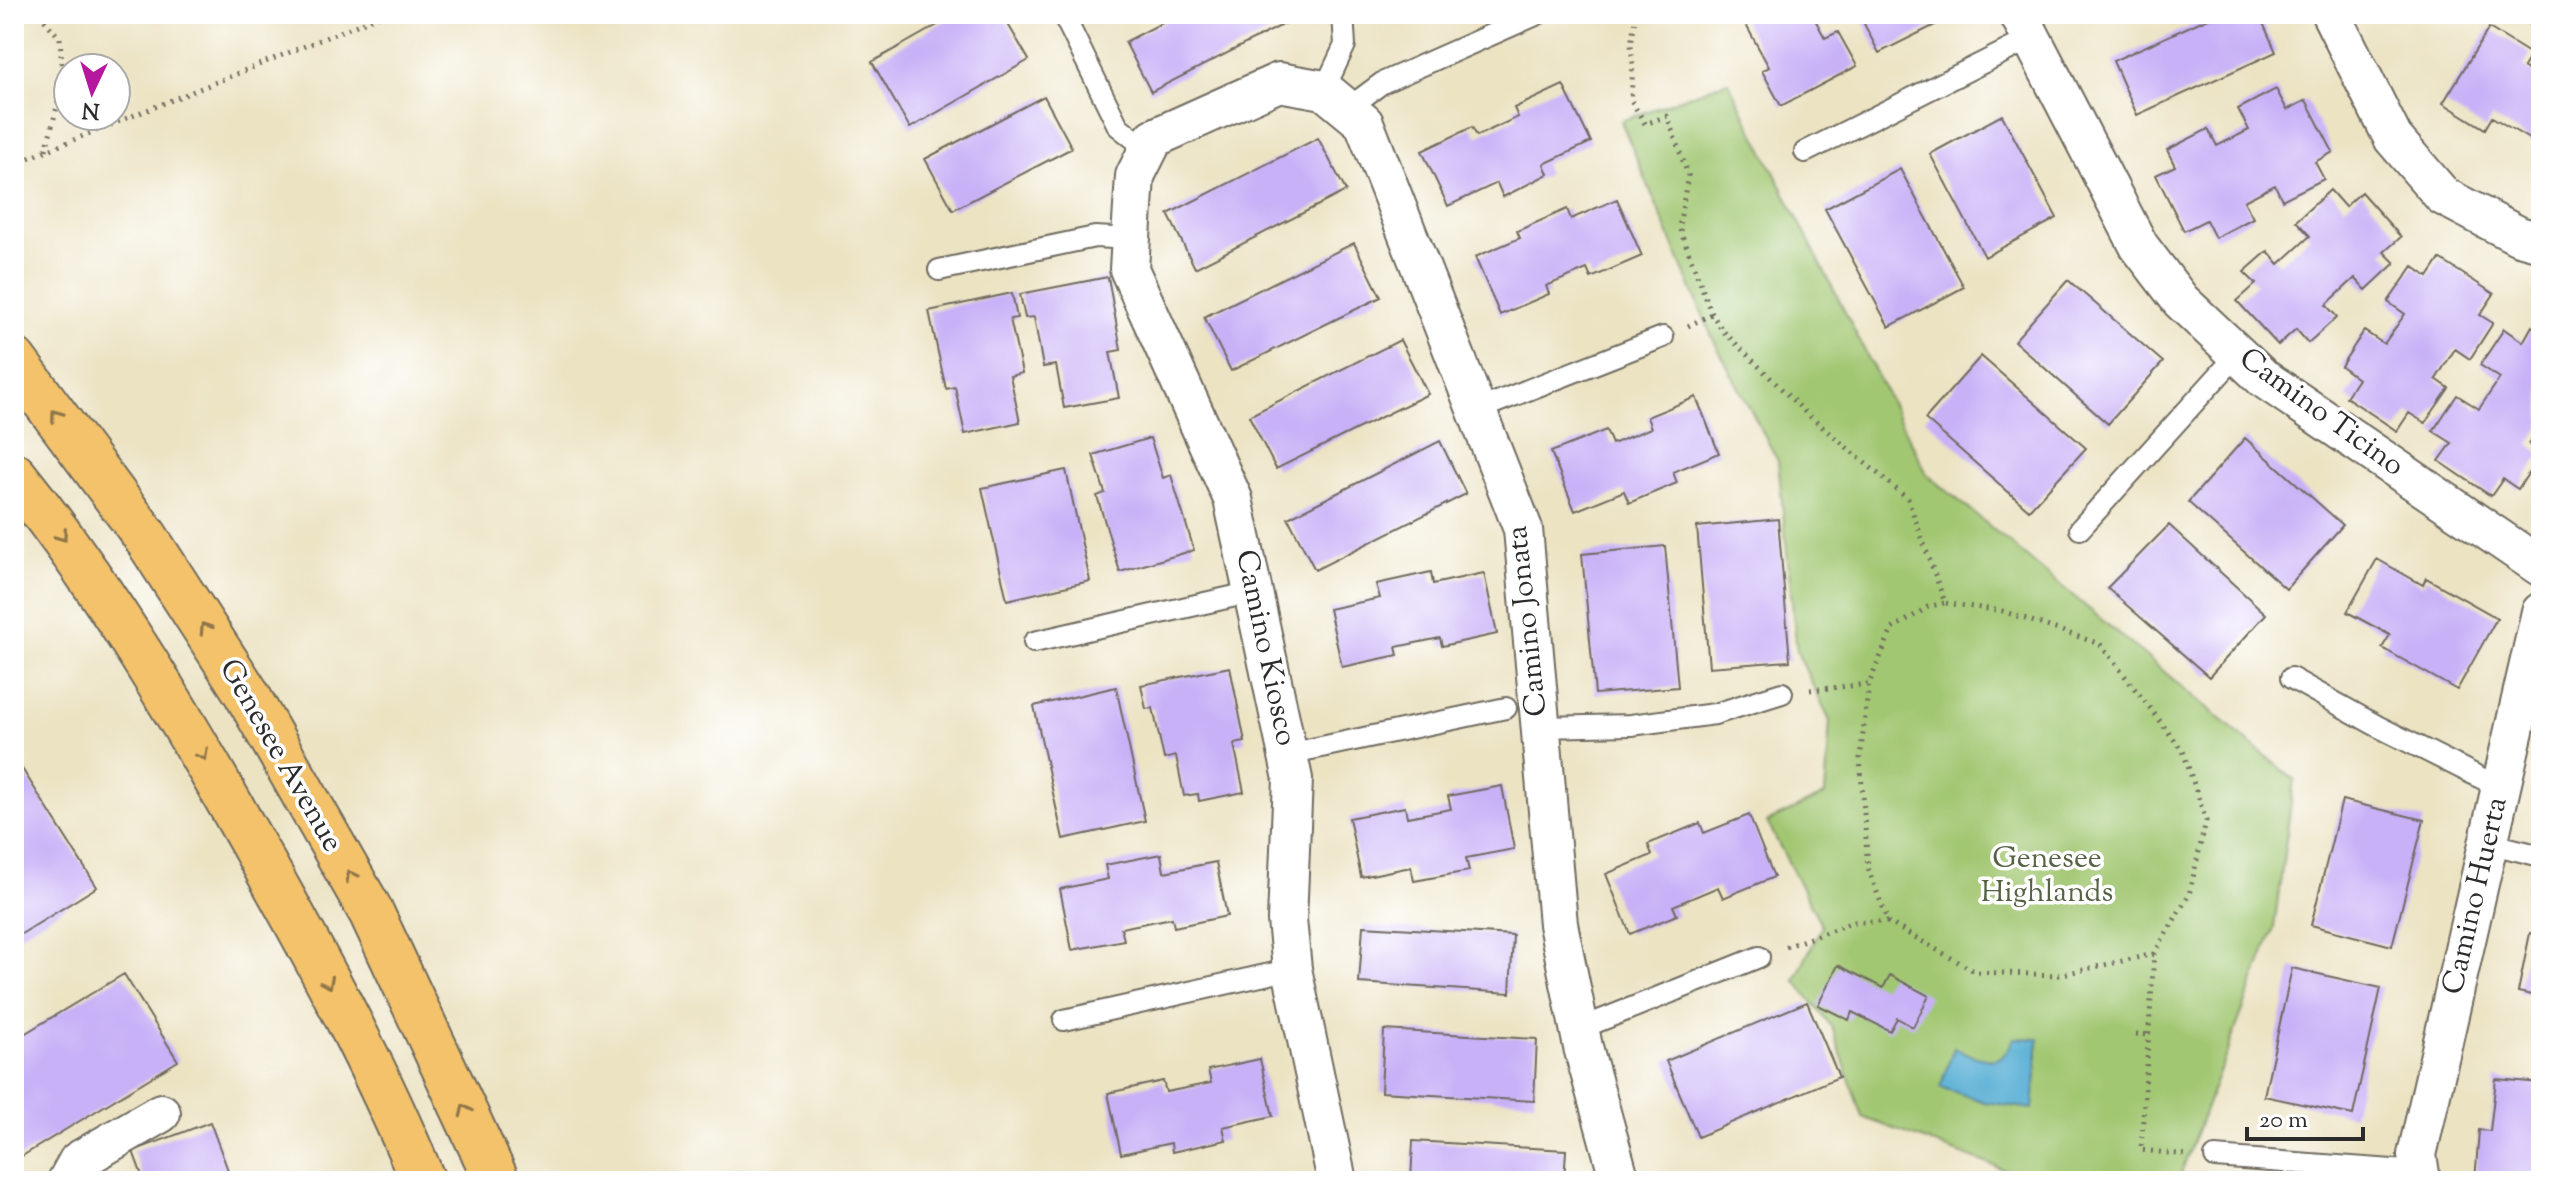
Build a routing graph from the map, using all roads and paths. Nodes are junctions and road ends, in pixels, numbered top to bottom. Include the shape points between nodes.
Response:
1 (39, 14) edge
2 (384, 14) edge
3 (1063, 14) edge
4 (1343, 14) edge
5 (1538, 14) edge
6 (1636, 14) edge
7 (2331, 14) edge
8 (2026, 26) edge
9 (1336, 99) junction
10 (1151, 144) junction
11 (46, 151) junction
12 (1805, 152) dead end
13 (14, 164) edge
14 (1131, 239) junction
15 (2541, 242) edge
16 (939, 270) dead end
17 (1663, 337) dead end
18 (2238, 354) junction
19 (14, 360) edge
20 (1477, 410) junction
21 (14, 475) edge
22 (2080, 529) dead end
23 (2541, 567) edge
24 (1253, 592) junction
25 (1945, 603) junction
26 (2541, 612) edge
27 (1034, 642) dead end
28 (2291, 678) dead end
29 (1869, 684) junction
30 (1782, 693) joint
31 (1506, 708) dead end
32 (1540, 727) junction
33 (1288, 754) junction
34 (2501, 788) junction
35 (2488, 843) junction
36 (2541, 856) edge
37 (1888, 922) junction
38 (2154, 954) junction
39 (1759, 957) joint
40 (1292, 969) junction
41 (1064, 1020) dead end
42 (1579, 1029) junction
43 (2136, 1034) dead end
44 (2149, 1035) junction
45 (161, 1113) dead end
46 (2215, 1157) joint
47 (2420, 1177) edge
48 (67, 1181) edge
49 (423, 1181) edge
50 (497, 1181) edge
51 (1337, 1181) edge
52 (1620, 1181) edge

1 - 11 path via 60,38 63,83
2 - 11 path
3 - 10 lane via 1118,126
4 - 9 lane via 1345,45
5 - 9 lane
6 - 25 path via 1631,100 1645,124 1667,116 1688,175 1679,227 1712,314 1807,414 1908,499
7 - 15 street via 2393,138 2443,196
8 - 12 lane
8 - 18 street, Camino Ticino via 2139,246 2181,301
9 - 10 street via 1279,82
9 - 20 street, Camino Jonata via 1364,123
10 - 14 street, Camino Kiosco via 1135,176
11 - 13 path
14 - 16 lane via 1095,237
14 - 24 street, Camino Kiosco via 1129,269 1233,499
17 - 20 lane
18 - 22 lane
18 - 23 street, Camino Ticino via 2263,378
50 -> 19 main road, Genesee Avenue via 371,912 245,691 145,536
20 - 32 street, Camino Jonata via 1523,529
21 -> 49 main road via 63,537 195,741 293,915
24 - 27 lane
24 - 33 street, Camino Kiosco
25 - 29 path via 1892,629
25 - 38 path via 2002,611 2100,644 2183,751 2206,821 2189,895
26 - 34 street, Camino Huerta
28 - 34 lane
29 - 30 path
29 - 37 path via 1860,758 1868,868
30 - 32 lane via 1715,714 1631,725
31 - 33 lane
32 - 42 street, Camino Jonata via 1558,924
33 - 40 street, Camino Kiosco via 1293,779 1287,920
34 - 35 street, Camino Huerta
35 - 36 lane
35 - 47 street, Camino Huerta via 2417,1155
37 - 38 path via 1976,972 2059,975
37 - 39 path via 1853,922
38 - 44 path
39 - 42 lane
40 - 41 lane
40 - 51 street, Camino Kiosco
42 - 52 street, Camino Jonata
43 - 44 path
44 - 46 path via 2141,1150
45 - 48 street via 78,1161
46 - 47 lane

